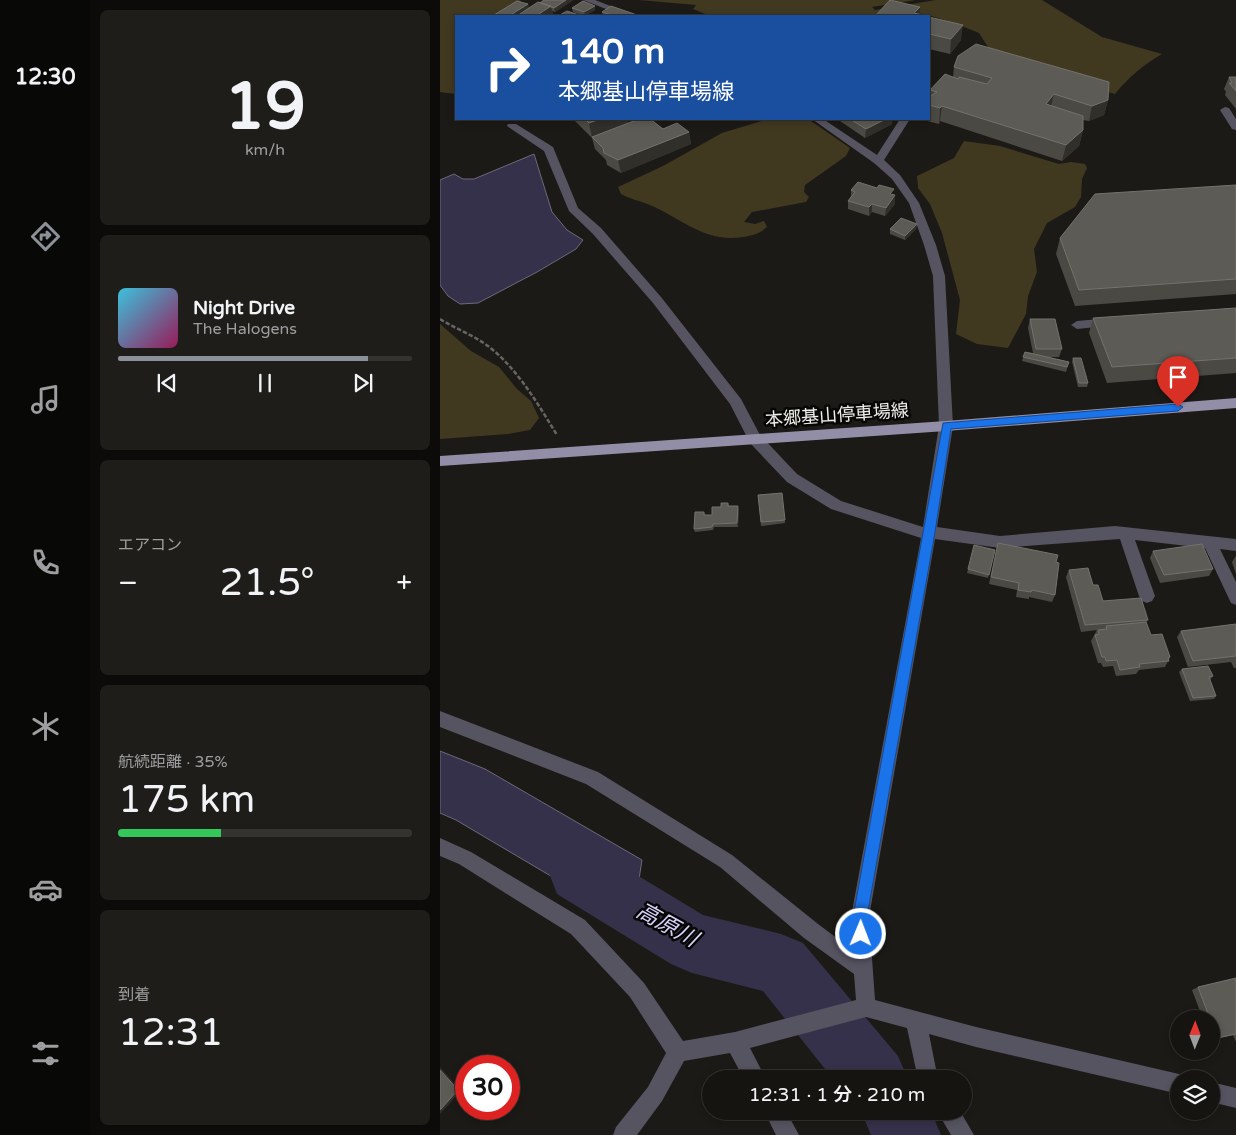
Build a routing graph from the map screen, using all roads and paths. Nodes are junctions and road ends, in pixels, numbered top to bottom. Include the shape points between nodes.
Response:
1 (587, 0) edge
2 (629, 15) edge
3 (1225, 110) dead end
4 (818, 120) edge
5 (904, 120) edge
6 (512, 126) dead end
7 (1236, 127) edge
8 (878, 161) junction
9 (440, 319) edge
10 (1126, 321) edge
11 (1077, 325) dead end
12 (1236, 403) edge
13 (946, 426) junction
14 (755, 439) junction
15 (566, 451) junction
16 (440, 461) edge
17 (929, 533) junction
18 (1126, 534) junction
19 (1210, 542) junction
20 (1236, 545) edge
21 (1147, 596) dead end
22 (1236, 598) edge
23 (440, 719) edge
24 (440, 847) edge
25 (863, 969) junction
26 (866, 1008) junction
27 (916, 1022) junction
28 (735, 1042) junction
29 (678, 1052) junction
30 (751, 1070) edge
31 (926, 1070) edge
32 (1170, 1082) edge
33 (1220, 1094) edge
34 (1236, 1098) edge
35 (779, 1120) edge
36 (953, 1120) edge
37 (624, 1135) edge
38 (788, 1135) edge
39 (963, 1135) edge

1 - 2 street
3 - 7 street
4 - 8 street
5 - 8 street
6 - 14 street via 549,149 572,209 597,231 657,300 736,402
8 - 13 street via 896,177 914,203 939,276
9 - 15 path via 479,339 497,354 539,406
10 - 11 street
12 - 13 main road, 本郷基山停車場線
13 - 14 main road, 本郷基山停車場線
13 - 17 street
14 - 15 main road, 本郷基山停車場線
14 - 17 street via 792,478 836,505
15 - 16 main road, 本郷基山停車場線
17 - 18 street via 1000,542 1115,532
17 - 25 street via 860,917
18 - 19 street
18 - 21 street
19 - 20 street
19 - 22 street
23 - 25 street via 592,778 726,861
24 - 29 street via 465,858 578,927 637,990
25 - 26 street
26 - 27 street
26 - 28 street
27 - 31 street
27 - 32 street
28 - 29 street
28 - 30 street
29 - 37 street via 655,1094
33 - 34 street
35 - 38 street
36 - 39 street

